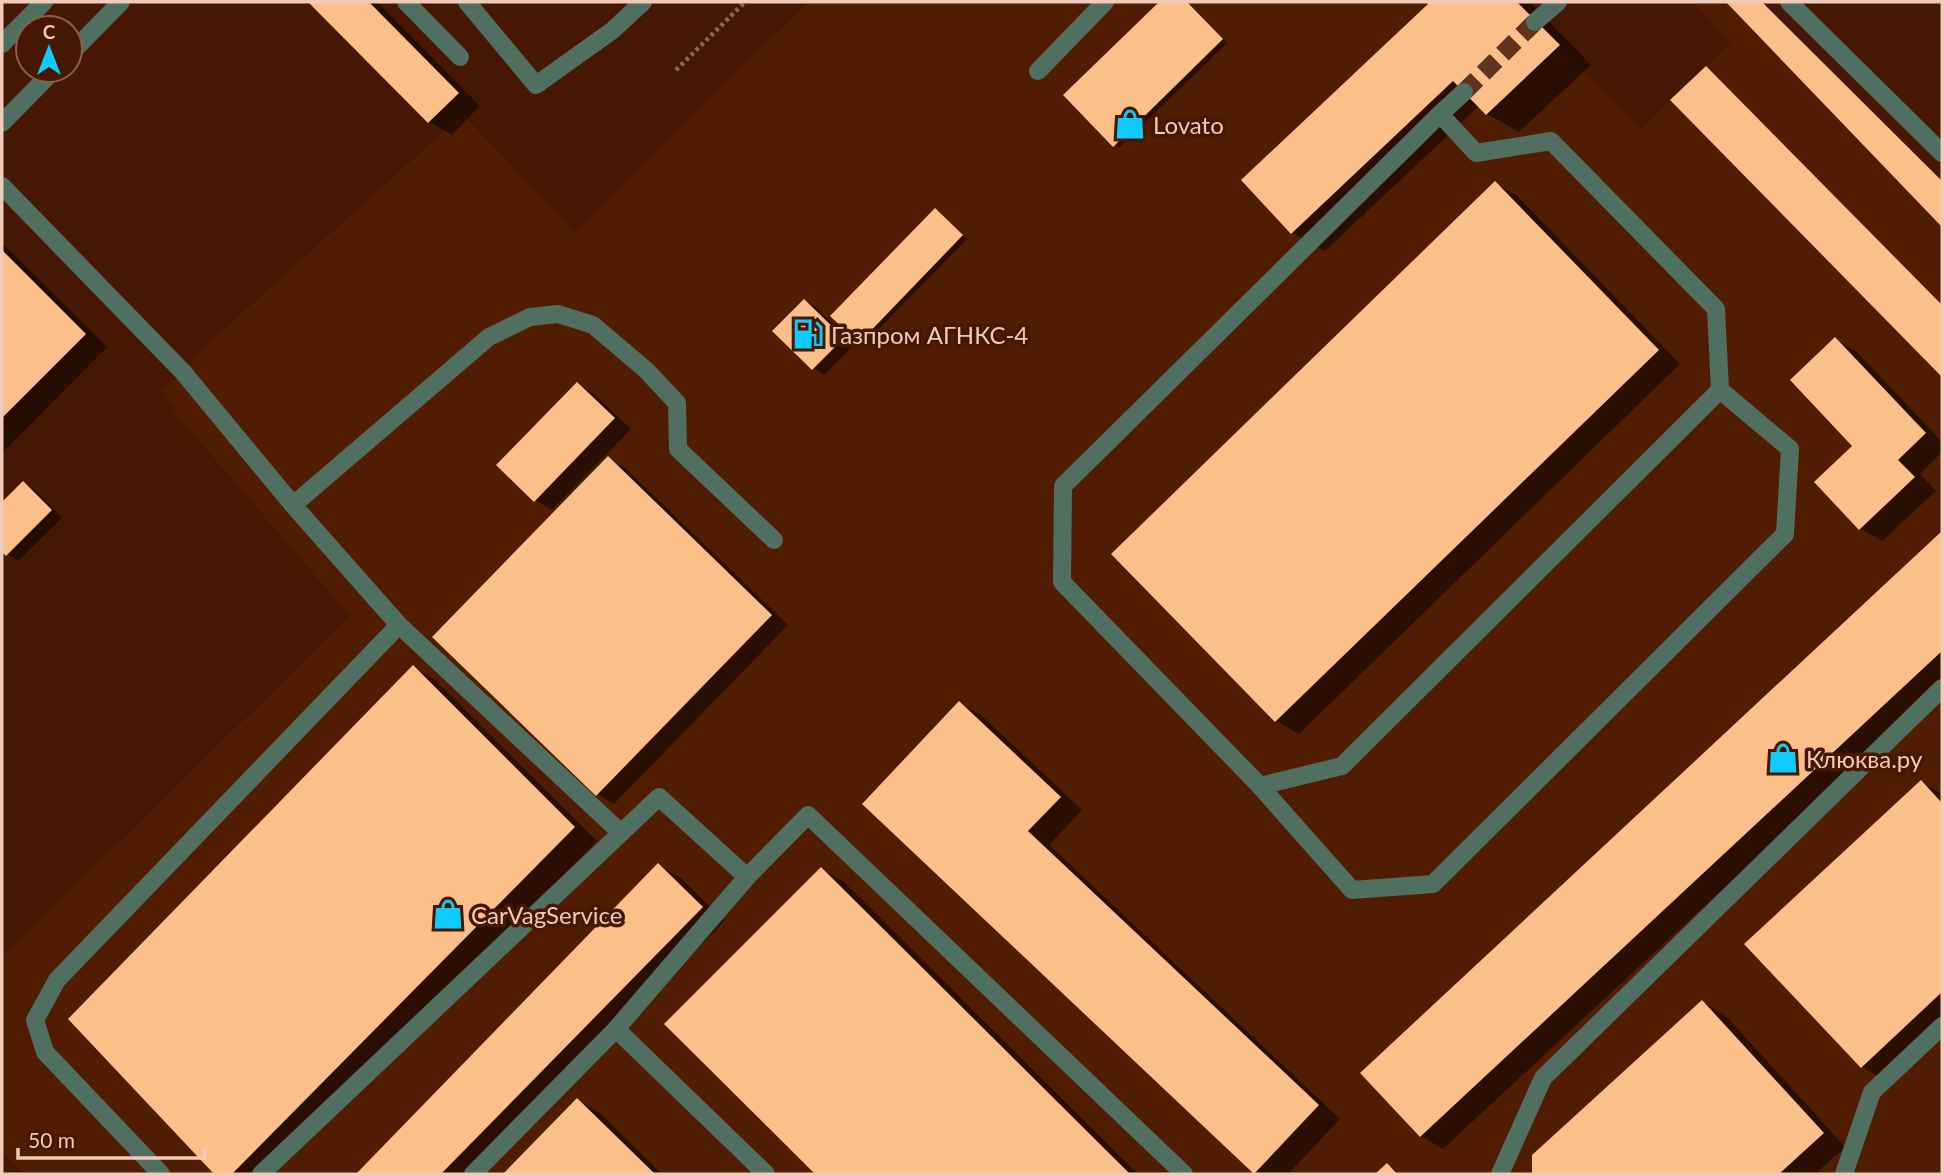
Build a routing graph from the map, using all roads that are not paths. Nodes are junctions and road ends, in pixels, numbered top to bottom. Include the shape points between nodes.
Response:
1 (44, 2) edge
2 (121, 2) edge
3 (406, 2) edge
4 (467, 2) edge
5 (643, 2) edge
6 (1105, 2) edge
7 (1558, 2) edge
8 (1789, 2) edge
9 (1535, 22) tunnel mouth
10 (84, 40) edge
11 (2, 44) edge
12 (460, 57) dead end
13 (1038, 71) dead end
14 (40, 84) edge
15 (1464, 92) tunnel mouth
16 (1440, 114) junction
17 (2, 123) edge
18 (1941, 148) edge
19 (2, 186) edge
20 (1720, 390) junction
21 (293, 505) junction
22 (774, 540) dead end
23 (399, 625) junction
24 (1942, 688) edge
25 (1260, 786) junction
26 (621, 833) junction
27 (747, 877) junction
28 (1942, 1026) edge
29 (615, 1029) junction
30 (161, 1174) edge
31 (261, 1174) edge
32 (473, 1174) edge
33 (765, 1174) edge
34 (1184, 1174) edge
35 (1500, 1174) edge
36 (1844, 1174) edge

1 - 11 street
2 - 10 street
3 - 12 street
4 - 5 street via 536,85 614,30
6 - 13 street
7 - 9 street
8 - 18 street
14 - 17 street
15 - 16 street
16 - 20 street via 1475,153 1551,141 1716,309
16 - 25 street via 1063,486 1062,582
19 - 21 street via 183,372
20 - 25 street via 1342,766
20 - 25 street via 1790,449 1785,534 1433,884 1352,890
21 - 22 street via 489,337 530,317 558,314 593,325 646,370 677,403 678,449
21 - 23 street
23 - 26 street
23 - 30 street via 57,980 35,1020 45,1052
24 - 35 street via 1544,1078
26 - 27 street via 659,796
26 - 31 street
27 - 29 street
27 - 34 street via 808,815
28 - 36 street via 1872,1092
29 - 32 street
29 - 33 street

